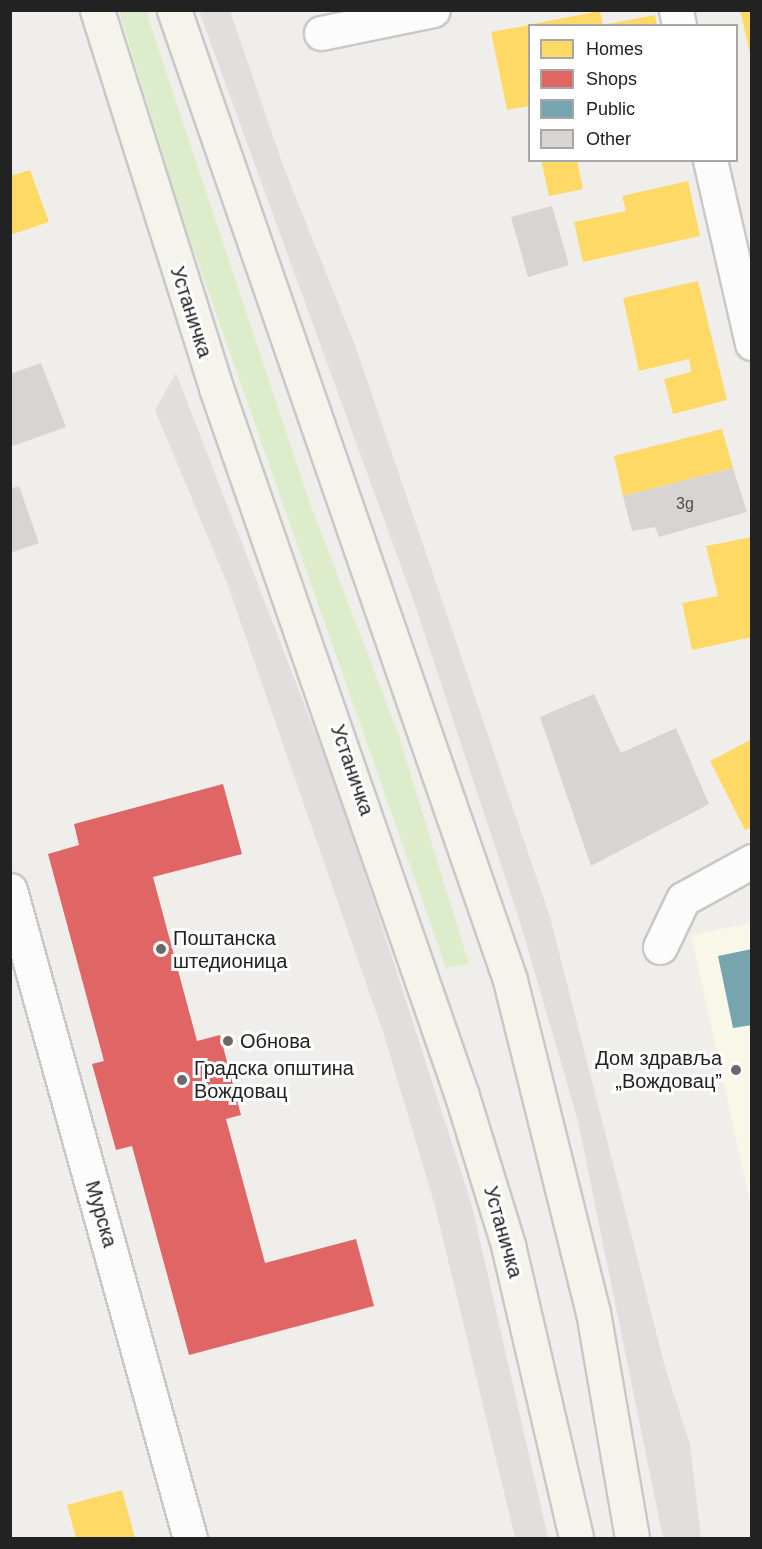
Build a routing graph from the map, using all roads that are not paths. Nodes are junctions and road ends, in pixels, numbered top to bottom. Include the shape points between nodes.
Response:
1 (97, 10) edge
2 (174, 10) edge
3 (433, 10) edge
4 (321, 33) dead end
5 (710, 162) edge
6 (752, 343) edge
7 (752, 861) edge
8 (10, 890) edge
9 (660, 946) dead end
10 (190, 1539) edge
11 (576, 1539) edge
12 (632, 1539) edge

1 - 11 main road, Устаничка via 216,388 462,1096 508,1245
2 - 12 main road via 510,980 593,1312
3 - 4 street
5 - 6 street
7 - 9 street via 683,899
8 - 10 street, Мурска

